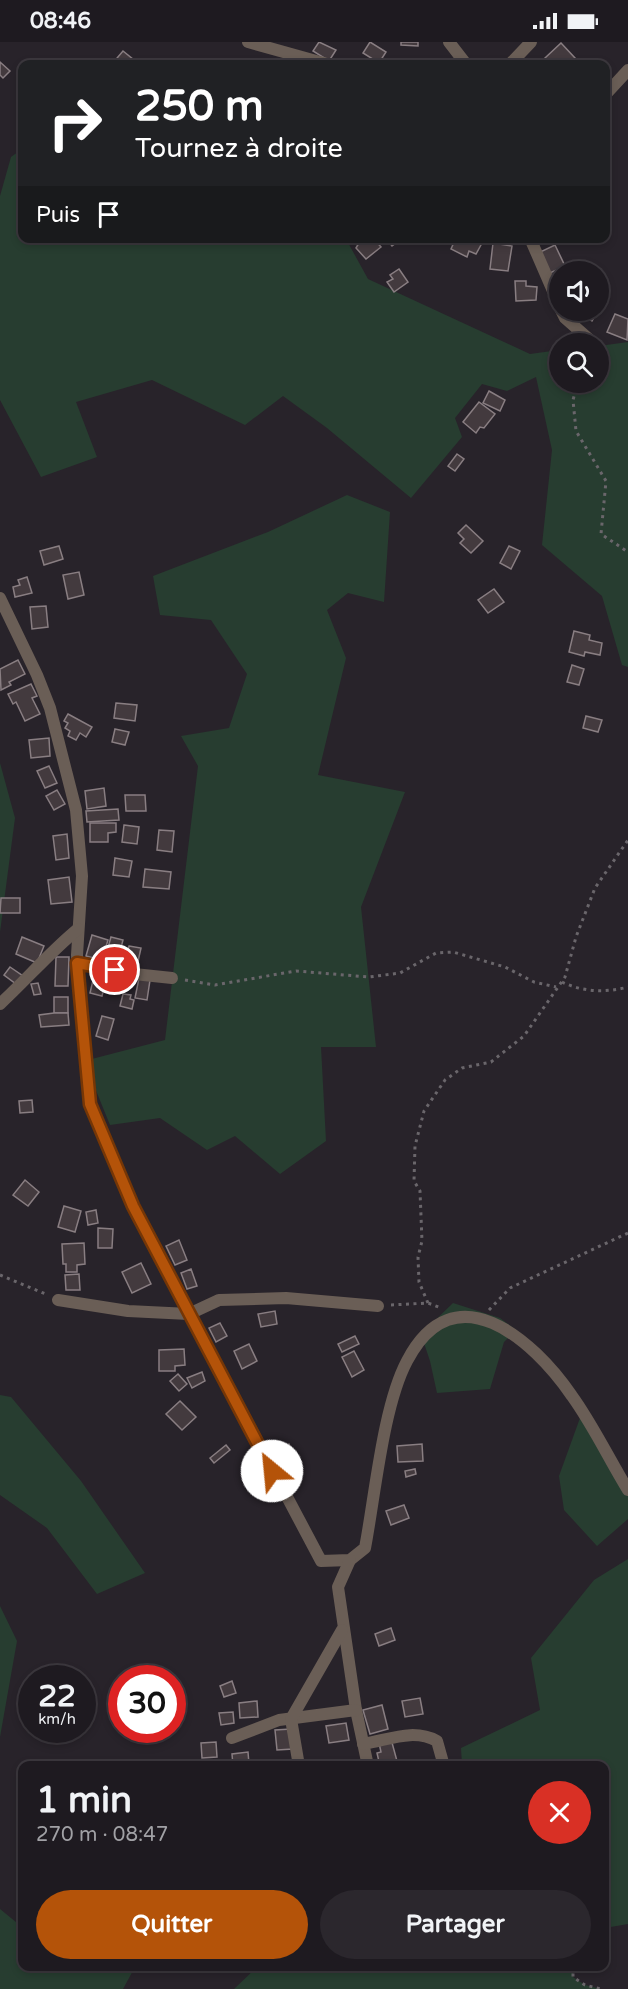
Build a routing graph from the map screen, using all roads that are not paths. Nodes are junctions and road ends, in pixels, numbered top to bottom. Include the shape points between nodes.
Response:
1 (248, 42) edge
2 (449, 42) edge
3 (531, 42) edge
4 (313, 60) edge
5 (463, 60) edge
6 (514, 60) edge
7 (628, 70) edge
8 (610, 90) edge
9 (532, 243) edge
10 (549, 283) edge
11 (568, 321) edge
12 (582, 333) edge
13 (0, 598) edge
14 (78, 929) junction
15 (77, 963) junction
16 (172, 978) road end
17 (0, 1004) edge
18 (58, 1299) road end
19 (378, 1306) road end
20 (189, 1314) junction
21 (628, 1490) edge
22 (350, 1560) junction
23 (342, 1630) junction
24 (356, 1710) junction
25 (291, 1719) junction
26 (232, 1738) dead end
27 (363, 1744) junction
28 (298, 1761) edge
29 (368, 1761) edge
30 (443, 1761) edge

1 - 4 street
2 - 5 street
3 - 6 street
7 - 8 street
9 - 10 street
11 - 12 street
13 - 14 street via 37,675 63,753 76,810 81,858
14 - 15 street
14 - 17 street
15 - 16 street
15 - 20 street via 90,1104 133,1206
18 - 20 street via 128,1311
19 - 20 street via 286,1298 219,1300
20 - 22 street via 321,1561
21 - 22 street via 572,1395 535,1352 506,1328 482,1317 462,1315 429,1332 407,1360 397,1385 365,1548
22 - 23 street via 338,1587
23 - 24 street
23 - 25 street
24 - 25 street
24 - 27 street
25 - 26 street via 266,1723
25 - 28 street
27 - 29 street
27 - 30 street via 412,1734 427,1736 437,1741

